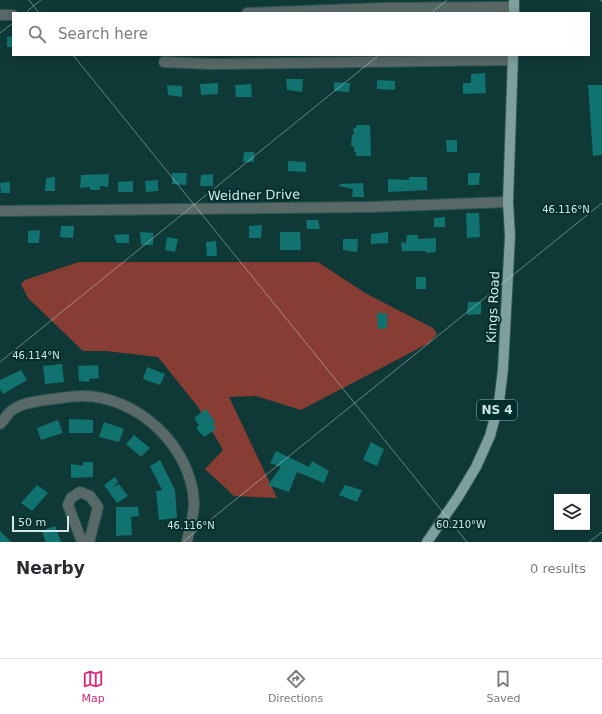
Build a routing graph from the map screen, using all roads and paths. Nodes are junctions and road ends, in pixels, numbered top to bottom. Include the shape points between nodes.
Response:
1 (514, 6) edge
2 (275, 12) edge
3 (0, 15) edge
4 (12, 15) edge
5 (513, 57) edge
6 (164, 62) dead end
7 (508, 202) junction
8 (0, 211) edge
9 (0, 424) edge
10 (82, 542) edge
11 (89, 542) edge
12 (187, 542) edge
13 (427, 542) edge

1 - 2 street
3 - 4 street
5 - 6 street via 210,64
5 - 7 main road, Kings Road / NS 4
7 - 8 street, Weidner Drive via 369,207
7 - 13 main road, Kings Road / NS 4 via 510,236 499,402 490,436 476,467
9 - 12 street via 11,411 21,405 82,396 107,400 140,414 162,431 170,441 189,476 194,505
10 - 11 street via 68,505 80,492 90,496 98,508

